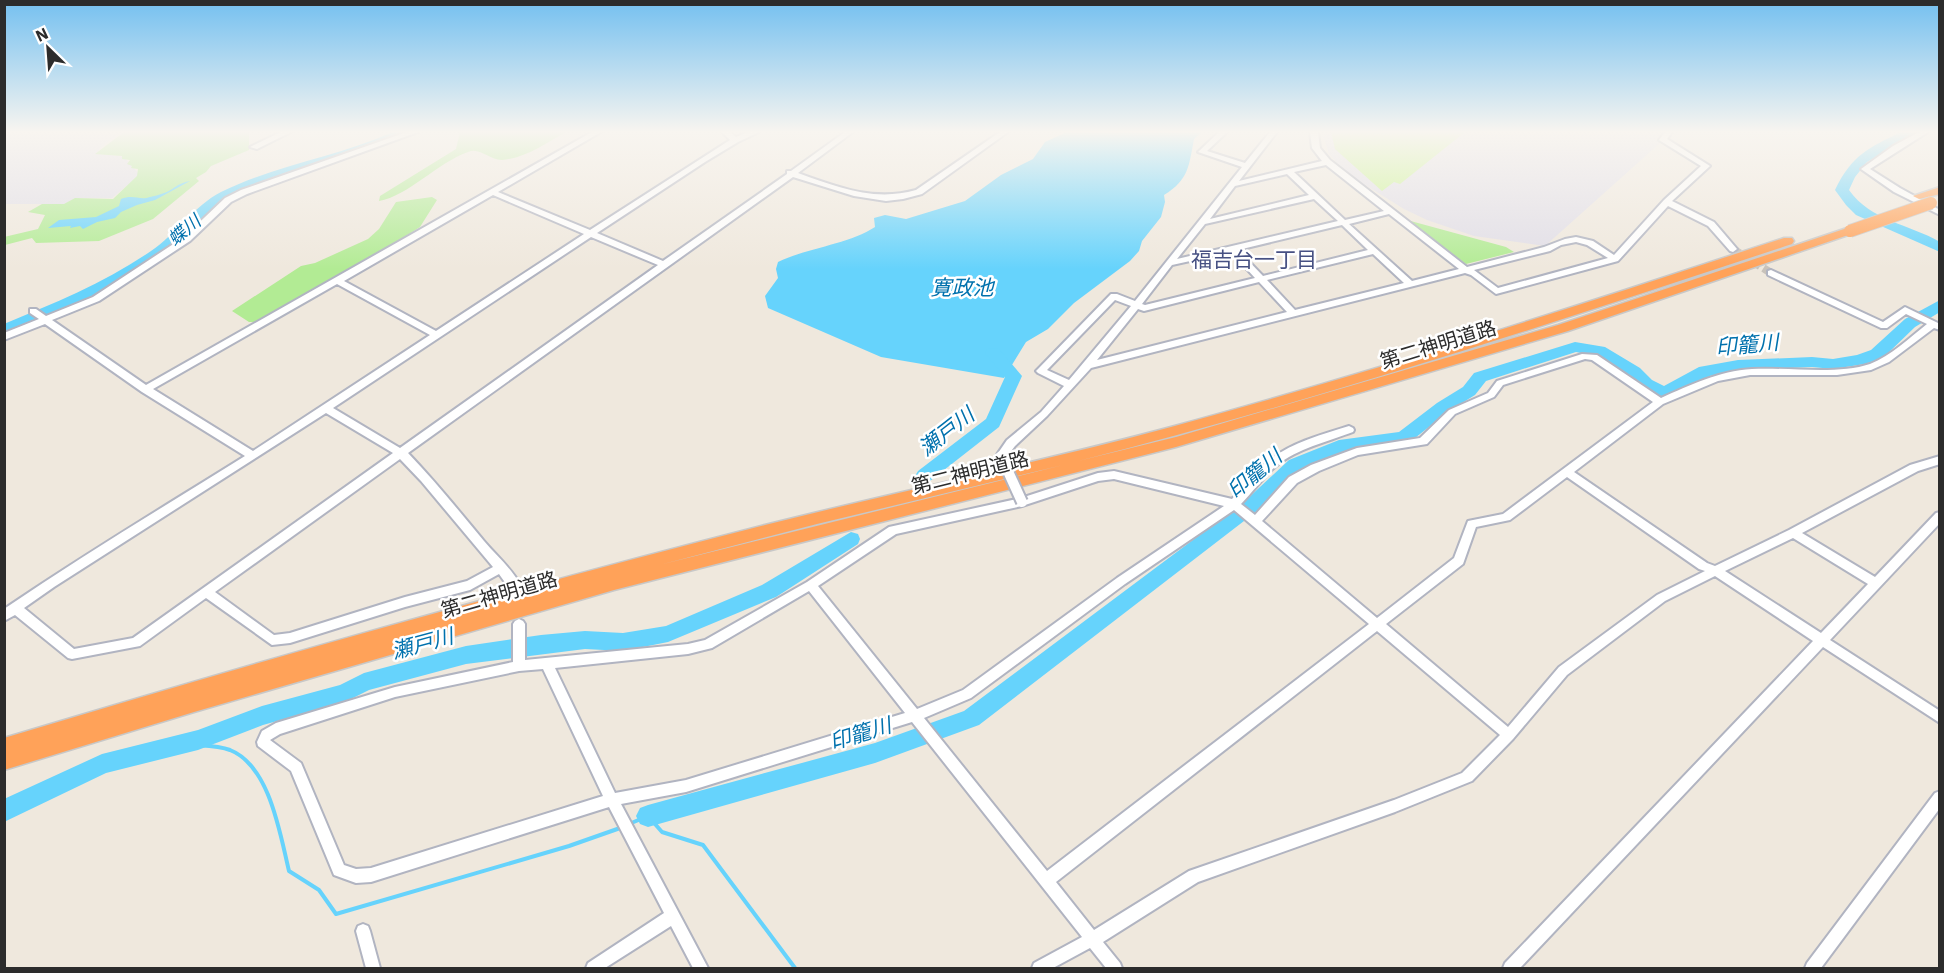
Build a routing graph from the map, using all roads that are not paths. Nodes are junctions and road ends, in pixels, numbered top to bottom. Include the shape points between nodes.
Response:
1 (288, 177) edge
2 (521, 177) edge
3 (677, 177) edge
4 (784, 177) edge
5 (803, 177) edge
6 (939, 177) edge
7 (1239, 177) edge
8 (1265, 177) edge
9 (1295, 177) edge
10 (1346, 177) edge
11 (1694, 177) edge
12 (1878, 177) edge
13 (1235, 184) junction
14 (1940, 190) edge
15 (494, 193) junction
16 (1316, 196) junction
17 (1935, 201) edge
18 (1667, 202) junction
19 (1388, 212) junction
20 (1940, 213) edge
21 (1204, 222) junction
22 (1344, 223) junction
23 (1847, 226) junction
24 (592, 233) junction
25 (1233, 249) junction
26 (1733, 249) tunnel mouth
27 (1374, 251) junction
28 (1616, 259) junction
29 (1172, 263) junction
30 (663, 264) junction
31 (1464, 269) junction
32 (1772, 273) tunnel mouth
33 (1260, 279) junction
34 (338, 281) junction
35 (1409, 283) junction
36 (1138, 305) junction
37 (33, 311) dead end
38 (1292, 312) junction
39 (45, 321) junction
40 (1936, 326) edge
41 (436, 335) junction
42 (4, 337) edge
43 (1088, 366) junction
44 (1071, 385) junction
45 (145, 390) junction
46 (1660, 402) junction
47 (326, 408) junction
48 (1348, 430) dead end
49 (401, 453) junction
50 (253, 456) junction
51 (1940, 460) edge
52 (1567, 472) junction
53 (1022, 502) junction
54 (1234, 504) junction
55 (1940, 516) edge
56 (1256, 521) junction
57 (1793, 533) junction
58 (501, 568) junction
59 (1716, 571) junction
60 (1875, 583) junction
61 (514, 584) dead end
62 (811, 585) junction
63 (207, 592) junction
64 (15, 608) junction
65 (4, 616) edge
66 (519, 624) dead end
67 (1379, 624) junction
68 (1822, 641) junction
69 (547, 664) junction
70 (519, 666) junction
71 (914, 716) junction
72 (1940, 718) edge
73 (1509, 735) junction
74 (4, 747) edge
75 (4, 762) edge
76 (1940, 797) edge
77 (612, 800) junction
78 (1046, 881) junction
79 (673, 916) junction
80 (363, 931) dead end
81 (1091, 939) junction
82 (373, 969) edge
83 (593, 969) edge
84 (701, 969) edge
85 (1039, 969) edge
86 (1115, 969) edge
87 (1510, 969) edge
88 (1812, 969) edge

1 - 39 street via 236,196 187,239 143,269 96,299
2 - 15 street
3 - 24 street
4 - 30 street
5 - 6 street via 850,194 888,199 903,198
7 - 13 street
8 - 13 street
9 - 16 street
10 - 19 street
11 - 18 street
12 - 20 street
13 - 21 street
14 - 23 highway, 第二神明道路
15 - 24 street
15 - 34 street
16 - 21 street
16 - 22 street
17 - 23 highway, 第二神明道路, bridge
18 - 26 street via 1711,224
18 - 28 street
19 - 22 street
19 - 31 street
21 - 29 street
22 - 25 street
22 - 27 street
23 - 74 highway, 第二神明道路 via 1552,320 1170,432 768,531 424,623
23 - 75 highway, 第二神明道路 via 1563,328 1366,388 1165,445 614,583
24 - 30 street
24 - 41 street
25 - 29 street
25 - 33 street
27 - 33 street
27 - 35 street
28 - 31 street via 1585,241 1566,239 1547,249
28 - 31 street via 1496,291
29 - 36 street
30 - 49 street
31 - 35 street
32 - 40 street via 1884,326 1905,310
33 - 36 street via 1144,308
33 - 38 street
34 - 41 street
34 - 45 street
35 - 38 street
36 - 43 street
36 - 44 street via 1114,296 1041,371
37 - 39 street
38 - 43 street
39 - 42 street
39 - 45 street
40 - 46 street via 1871,367 1837,372 1750,372 1716,378
41 - 47 street
43 - 44 street
44 - 53 street, bridge via 1001,456
45 - 50 street
46 - 52 street
46 - 56 street via 1594,357 1585,356 1500,383 1491,395 1452,412 1423,441 1357,452 1315,468 1293,480
47 - 49 street
47 - 50 street
48 - 54 street via 1273,462
49 - 58 street
49 - 63 street
50 - 64 street
51 - 57 street via 1914,468
52 - 59 street via 1703,566
52 - 67 street via 1506,517 1472,524 1459,561
53 - 54 street via 1114,475
53 - 62 street via 893,530
54 - 56 street
54 - 71 street via 1121,580 967,694
55 - 60 street
56 - 67 street
57 - 59 street
57 - 60 street
58 - 61 street
58 - 63 street via 470,585 272,640
59 - 68 street
59 - 73 street via 1661,598 1563,671
60 - 68 street
62 - 69 street via 708,644
62 - 71 street
63 - 64 street via 136,642 72,654
64 - 65 street
66 - 70 street
67 - 73 street
67 - 78 street
68 - 72 street
68 - 87 street
69 - 70 street
69 - 77 street
70 - 77 street via 395,692 276,729 262,742 296,767 339,870 356,876 371,875
71 - 77 street via 686,786
71 - 78 street
73 - 81 street via 1467,777 1194,876
76 - 88 street
77 - 79 street
78 - 81 street
79 - 83 street
79 - 84 street
80 - 82 street
81 - 85 street
81 - 86 street

